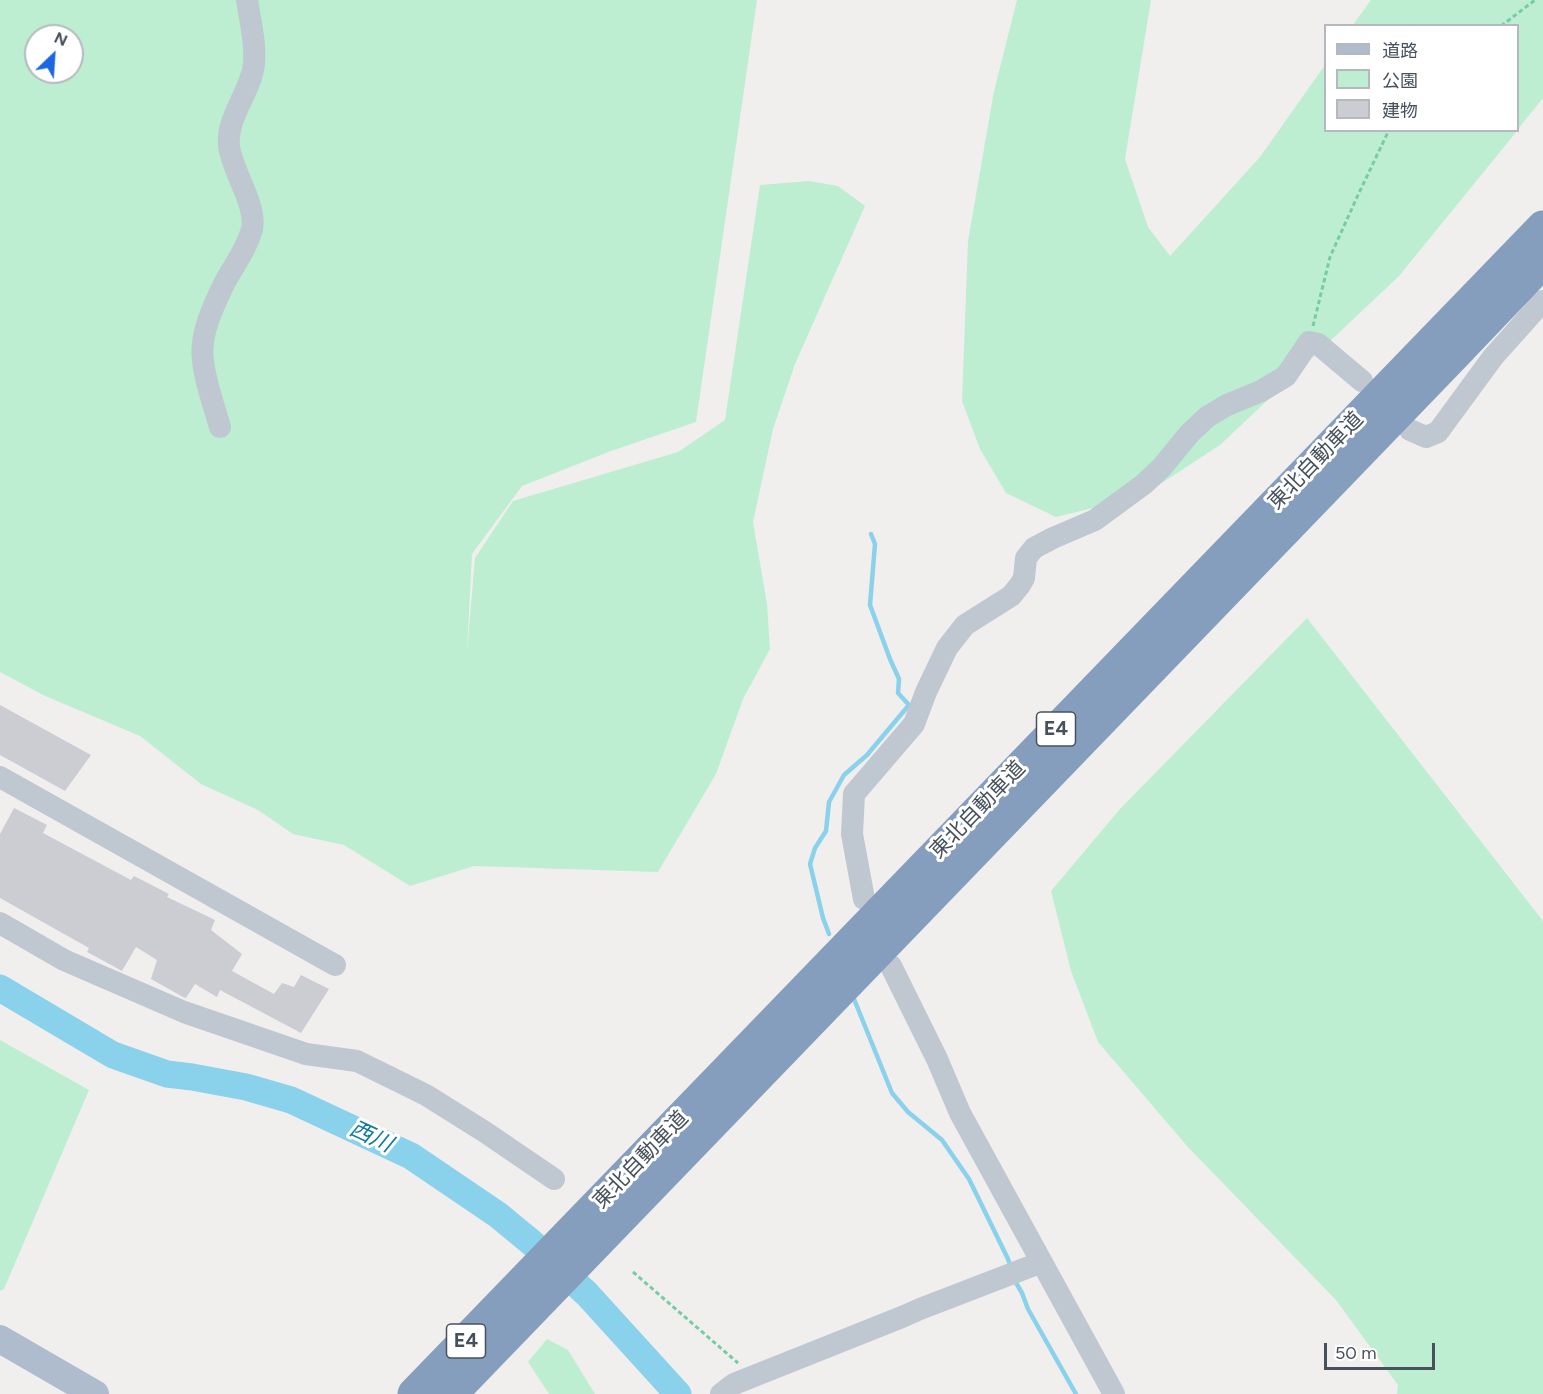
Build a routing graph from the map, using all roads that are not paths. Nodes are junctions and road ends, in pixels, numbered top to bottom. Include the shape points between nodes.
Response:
1 (247, 0) edge
2 (1543, 227) edge
3 (1543, 262) edge
4 (1543, 301) edge
5 (1362, 381) dead end
6 (220, 427) dead end
7 (1410, 430) dead end
8 (0, 777) edge
9 (864, 899) dead end
10 (0, 923) edge
11 (335, 965) dead end
12 (891, 966) dead end
13 (554, 1179) dead end
14 (580, 1241) junction
15 (1042, 1262) junction
16 (527, 1296) junction
17 (0, 1340) edge
18 (736, 1384) edge
19 (81, 1391) edge
20 (414, 1394) edge
21 (451, 1394) edge
22 (1114, 1394) edge

1 - 6 street via 254,64 229,131 230,148 251,210 252,228 203,338 202,359
2 - 14 highway, 東北自動車道 / E4
3 - 14 highway, 東北自動車道 / E4
4 - 7 street via 1493,357 1438,432 1425,437
5 - 9 street via 1318,344 1309,342 1286,376 1207,417 1144,484 1095,520 1034,548 1026,558 1020,585 1011,596 965,625 947,648 914,724 854,794 852,834
8 - 11 street
10 - 13 street via 64,960 184,1012 306,1054 357,1061 426,1095
12 - 15 street via 960,1113
14 - 16 highway, 東北自動車道 / E4
15 - 18 street
15 - 22 street
16 - 20 highway, 東北自動車道 / E4
16 - 21 highway, 東北自動車道 / E4
17 - 19 main road

